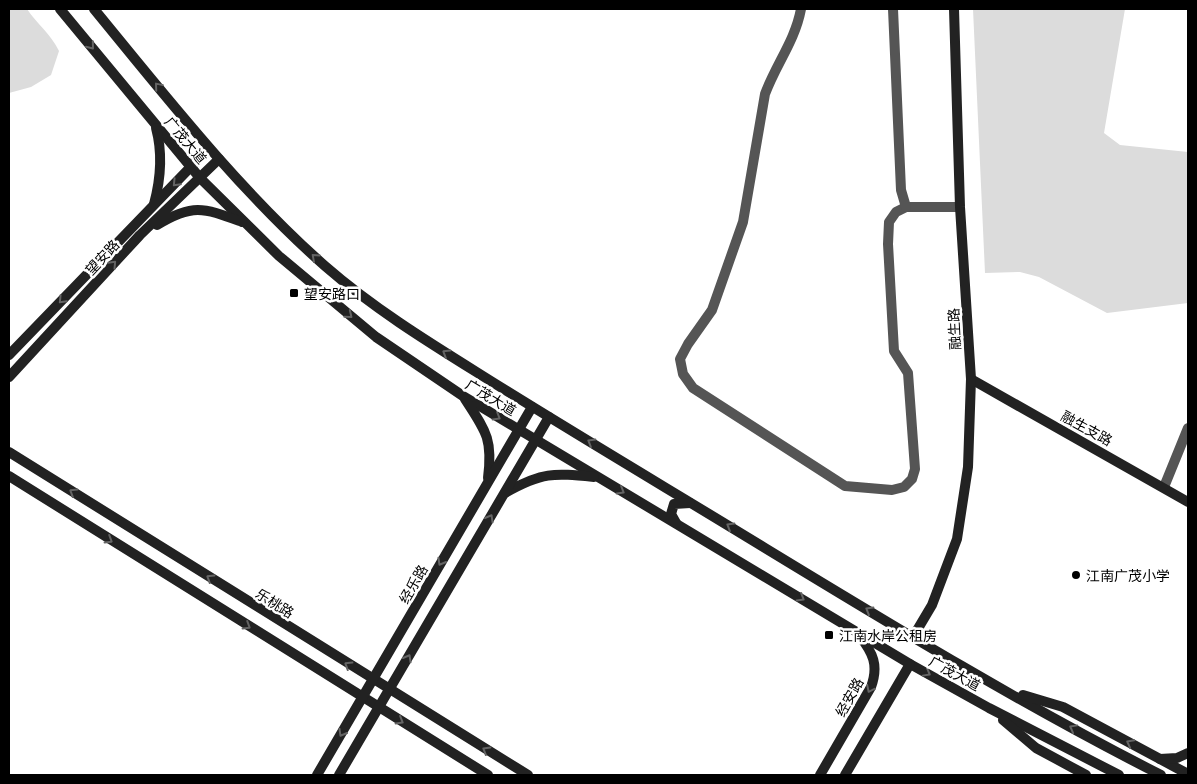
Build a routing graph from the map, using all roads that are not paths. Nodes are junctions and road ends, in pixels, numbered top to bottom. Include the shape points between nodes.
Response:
1 (60, 9) edge
2 (94, 9) edge
3 (802, 9) edge
4 (893, 9) edge
5 (954, 9) edge
6 (155, 124) junction
7 (209, 148) junction
8 (219, 159) junction
9 (191, 168) junction
10 (200, 178) junction
11 (153, 206) junction
12 (906, 207) junction
13 (960, 207) junction
14 (247, 224) junction
15 (140, 235) junction
16 (9, 355) edge
17 (9, 377) edge
18 (971, 379) junction
19 (463, 396) junction
20 (532, 407) junction
21 (549, 417) junction
22 (1188, 428) edge
23 (519, 430) junction
24 (536, 440) junction
25 (9, 452) edge
26 (9, 476) edge
27 (599, 478) junction
28 (487, 484) junction
29 (1164, 487) junction
30 (504, 493) junction
31 (1188, 502) edge
32 (691, 503) junction
33 (678, 525) junction
34 (855, 630) junction
35 (913, 637) junction
36 (910, 664) junction
37 (372, 680) junction
38 (1002, 688) junction
39 (389, 691) junction
40 (362, 698) junction
41 (989, 708) junction
42 (379, 709) junction
43 (1188, 753) edge
44 (1160, 759) junction
45 (1188, 774) edge
46 (317, 775) edge
47 (339, 775) edge
48 (488, 775) edge
49 (528, 775) edge
50 (820, 775) edge
51 (844, 775) edge
52 (1086, 775) edge
53 (1119, 775) edge
54 (1161, 775) edge

1 -> 6 main road, 广茂大道
7 -> 2 main road, 广茂大道
3 - 12 street via 793,40 765,94 743,222 712,310 680,359 683,374 693,388 845,486 892,490 904,487 912,479 915,469 908,373 894,351 888,244 890,222 896,212
4 - 12 street via 901,190
5 - 13 main road, 融生路
6 - 9 main road, 广茂大道
6 - 11 main road via 161,146 161,179
7 - 8 main road, 广茂大道
7 - 9 main road, 望安路
8 - 10 main road, 望安路
20 -> 8 main road, 广茂大道 via 358,294 292,235
9 - 10 main road, 广茂大道
9 -> 11 main road, 望安路
10 - 14 main road, 广茂大道
10 - 15 main road, 望安路
11 -> 16 main road, 望安路
12 - 13 street
13 - 18 main road, 融生路
14 - 15 main road via 208,210 193,209 179,212
14 -> 19 main road, 广茂大道 via 279,256 351,317
17 -> 15 main road, 望安路
18 - 29 main road, 融生支路
18 - 35 main road, 融生路 via 968,467 957,538 932,605
19 -> 23 main road, 广茂大道
19 - 28 main road via 483,426 491,451
20 - 21 main road, 广茂大道
20 - 23 main road, 经乐路
21 - 24 main road
32 -> 21 main road, 广茂大道
22 - 29 street
23 - 24 main road, 广茂大道
23 - 28 main road, 经乐路
24 - 27 main road, 广茂大道
24 - 30 main road
37 -> 25 main road, 乐桃路
26 -> 40 main road
27 - 30 main road via 560,474 532,478
27 -> 33 main road, 广茂大道
28 -> 37 main road, 经乐路
29 - 31 main road, 融生支路
39 -> 30 main road
32 - 33 main road via 674,504 671,514
35 -> 32 main road, 广茂大道
33 -> 34 main road, 广茂大道
34 - 36 main road, 广茂大道
34 -> 50 main road, 经安路 via 874,658 875,678
35 - 38 main road, 广茂大道
36 -> 41 main road, 广茂大道
36 - 51 main road
37 - 39 main road, 乐桃路
37 - 40 main road, 经乐路
44 -> 38 main road, 广茂大道 via 1062,707
54 -> 38 main road, 广茂大道
39 - 42 main road
49 -> 39 main road, 乐桃路
40 - 42 main road
40 -> 46 main road, 经乐路
41 - 52 main road, 广茂大道 via 1036,748
41 - 53 main road, 广茂大道
42 - 47 main road
42 -> 48 main road
43 - 44 main road via 1177,758
44 - 45 main road, 广茂大道

